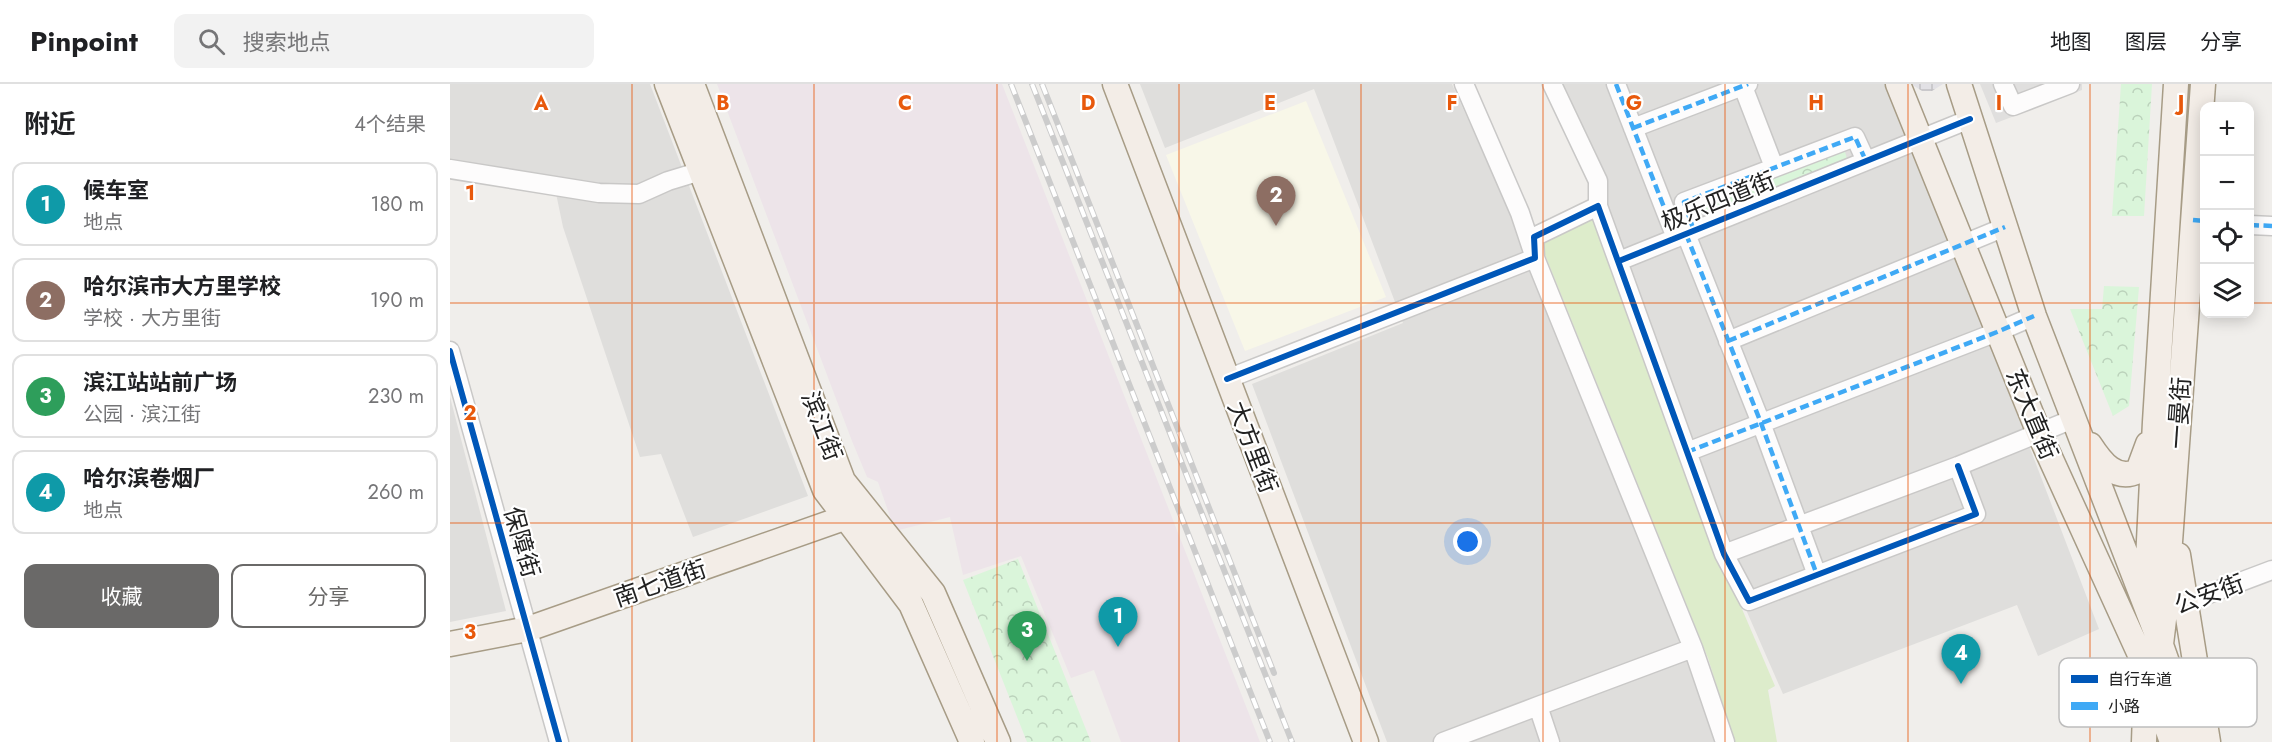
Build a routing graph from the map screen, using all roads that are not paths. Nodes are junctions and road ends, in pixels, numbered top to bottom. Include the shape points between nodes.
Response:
1 (667, 84) edge
2 (692, 84) edge
3 (1115, 84) edge
4 (1126, 84) edge
5 (1464, 84) edge
6 (1552, 84) edge
7 (1616, 84) edge
8 (1898, 84) edge
9 (1959, 84) edge
10 (2003, 84) edge
11 (2070, 84) edge
12 (2176, 84) edge
13 (2204, 84) edge
14 (1744, 85) edge
15 (2040, 90) edge
16 (1970, 119) junction
17 (1633, 128) junction
18 (1920, 139) junction
19 (1866, 160) junction
20 (1774, 168) junction
21 (450, 169) edge
22 (701, 171) junction
23 (1684, 202) junction
24 (1598, 206) junction
25 (1665, 209) junction
26 (2199, 220) edge
27 (2254, 225) edge
28 (2272, 226) edge
29 (2005, 227) junction
30 (1685, 234) junction
31 (1963, 244) junction
32 (1535, 258) junction
33 (1619, 261) junction
34 (2034, 316) junction
35 (1997, 332) junction
36 (1728, 340) junction
37 (450, 351) edge
38 (1232, 378) junction
39 (2073, 419) junction
40 (2155, 422) junction
41 (1761, 423) junction
42 (2039, 433) junction
43 (1687, 452) junction
44 (1958, 466) junction
45 (856, 514) junction
46 (1800, 525) junction
47 (1724, 554) junction
48 (2272, 570) edge
49 (1816, 575) junction
50 (2166, 607) junction
51 (528, 629) junction
52 (450, 644) edge
53 (2161, 645) junction
54 (1693, 648) junction
55 (2142, 658) edge
56 (2151, 658) edge
57 (2161, 658) edge
58 (2166, 658) edge
59 (2182, 658) edge
60 (1538, 706) junction
61 (2145, 727) edge
62 (2158, 727) edge
63 (2167, 727) edge
64 (2190, 727) edge
65 (2203, 727) edge
66 (559, 742) edge
67 (972, 742) edge
68 (998, 742) edge
69 (1366, 742) edge
70 (1375, 742) edge
71 (1443, 742) edge
72 (1550, 742) edge
73 (1725, 742) edge
74 (2144, 742) edge
75 (2157, 742) edge
76 (2172, 742) edge
77 (2195, 742) edge
78 (2208, 742) edge

1 - 22 main road, 滨江街
2 - 45 main road, 滨江街
3 - 38 main road, 大方里街
4 - 38 main road, 大方里街
5 - 32 street via 1520,213
6 - 24 street via 1598,181
7 - 17 street
8 - 18 main road, 东大直街
9 - 16 main road, 东大直街
10 - 15 street via 2013,106
11 - 15 street
12 - 40 main road, 一曼街
13 - 26 main road, 一曼街
14 - 17 street
14 - 20 street
16 - 18 street, 极乐四道街
16 - 29 main road, 东大直街
17 - 25 street
18 - 19 street, 极乐四道街
18 - 31 main road, 东大直街
19 - 20 street via 1855,137
19 - 30 street, 极乐四道街
20 - 23 street
21 - 22 street via 599,193 639,194
22 - 45 main road, 滨江街 via 825,490
23 - 25 street
23 - 30 street
24 - 32 street via 1534,237
24 - 33 street
25 - 30 street
26 - 50 main road, 一曼街
27 - 28 street
29 - 31 street
29 - 34 main road, 东大直街
30 - 33 street, 极乐四道街
30 - 36 street
31 - 35 main road, 东大直街
31 - 36 street
32 - 38 street
32 - 54 street
33 - 43 street
34 - 35 street
34 - 39 main road, 东大直街
35 - 41 street
35 - 42 main road, 东大直街
36 - 41 street
37 - 51 street, 保障街
38 - 69 main road, 大方里街
38 - 70 main road, 大方里街
39 - 40 main road via 2101,462 2126,475 2142,466
39 - 42 street
39 - 50 main road, 东大直街
40 - 50 main road, 一曼街
41 - 43 street
41 - 46 street
42 - 44 street
42 - 55 main road, 东大直街
43 - 47 street
44 - 46 street
44 - 49 street via 1976,514
45 - 51 main road, 南七道街
45 - 67 main road, 滨江街 via 912,604
45 - 68 main road, 滨江街 via 933,593
46 - 47 street
46 - 49 street
47 - 49 street via 1749,601
48 - 50 street, 公安街
50 - 53 main road, 东大直街
50 - 56 main road, 一曼街
50 - 59 main road
51 - 52 main road, 南七道街
51 - 66 street, 保障街
53 - 57 main road
53 - 58 main road, 东大直街
54 - 60 street
54 - 73 street
60 - 71 street
60 - 72 street
61 - 74 main road, 一曼街
62 - 75 main road
63 - 76 main road, 东大直街
64 - 77 main road, 东大直街
65 - 78 main road

